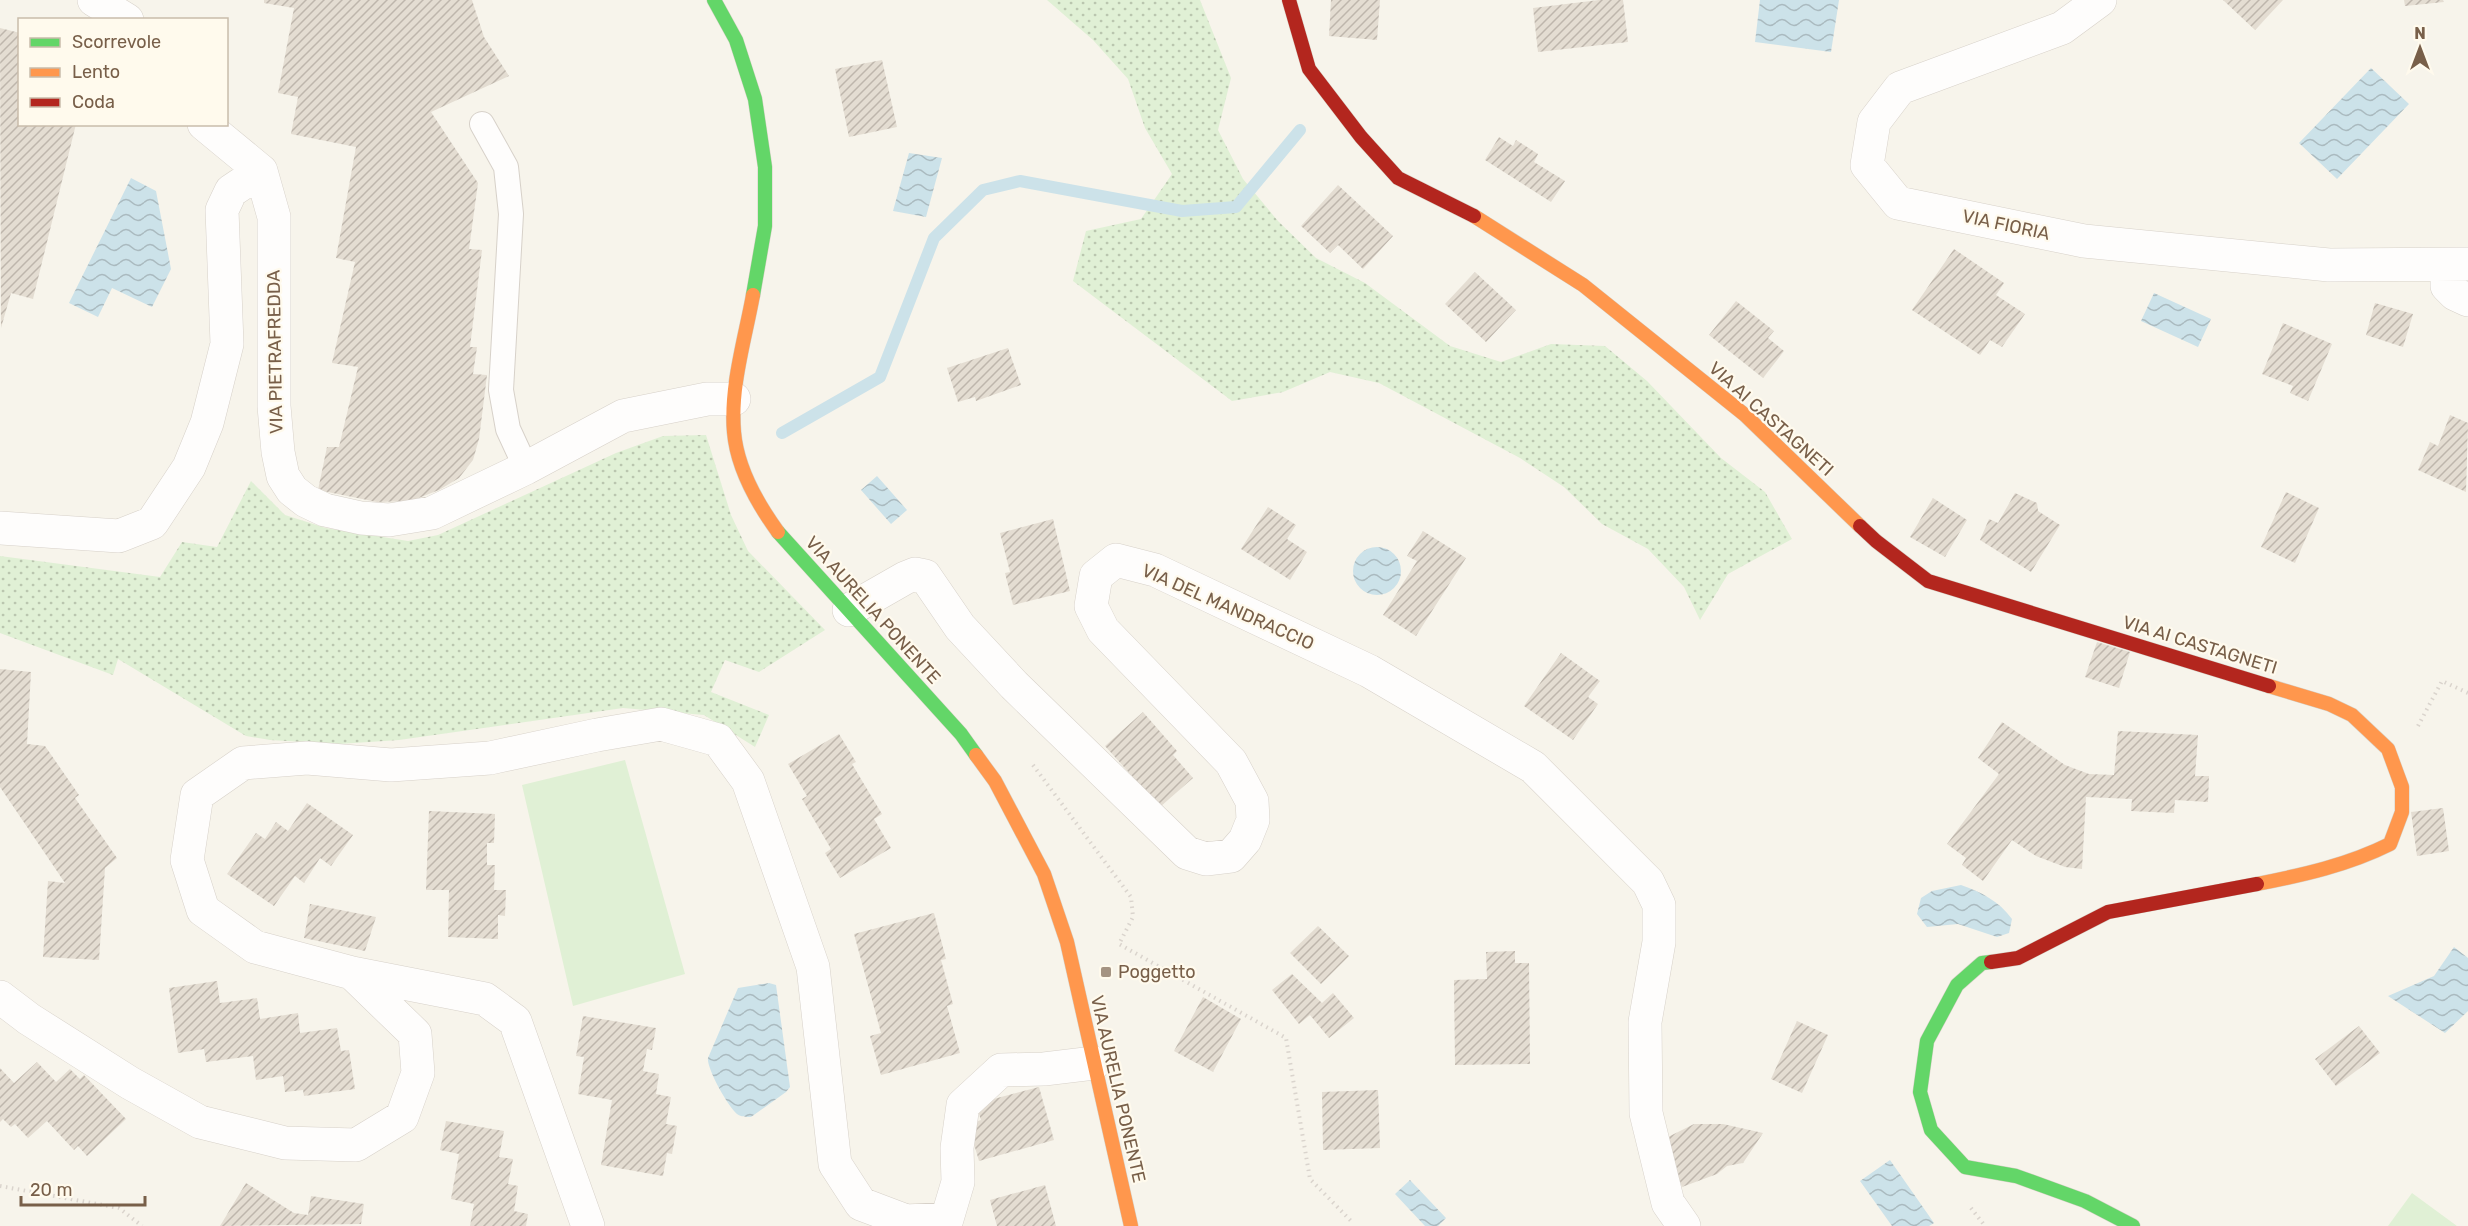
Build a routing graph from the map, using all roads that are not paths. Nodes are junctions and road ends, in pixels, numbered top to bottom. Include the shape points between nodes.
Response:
1 (94, 0) edge
2 (714, 0) edge
3 (1289, 0) edge
4 (2100, 0) edge
5 (124, 18) edge
6 (482, 124) dead end
7 (206, 126) edge
8 (261, 171) junction
9 (2458, 265) edge
10 (2468, 300) edge
11 (734, 399) junction
12 (526, 468) junction
13 (0, 528) edge
14 (849, 610) junction
15 (352, 973) junction
16 (0, 997) edge
17 (1094, 1063) junction
18 (588, 1226) edge
19 (1131, 1226) edge
20 (1684, 1226) edge
21 (2133, 1226) edge

1 - 5 street
2 - 11 street, VIA AURELIA PONENTE via 736,40 755,99 765,167 765,226
3 - 21 street, VIA AI CASTAGNETI via 1309,69 1360,137 1398,178 1476,217 1583,285 1745,415 1876,541 1928,580 2329,704 2352,715 2388,749 2402,787 2402,812 2390,844 2360,859 2311,873 2108,912 2018,958 1982,963 1957,986 1927,1041 1920,1092 1931,1130 1965,1167 2016,1176 2085,1201
4 - 9 street, VIA FIORIA via 2062,28 1900,88 1874,122 1867,165 1898,203 2084,241 2329,265
6 - 12 lane via 506,167 511,214 501,390 508,429
7 - 8 street
8 - 12 street, VIA PIETRAFREDDA via 274,217 274,406 278,452 283,476 291,490 325,510 389,520 432,513
8 - 13 street via 231,191 222,210 227,344 207,423 189,467 152,523 119,536
9 - 10 street via 2448,286
11 - 12 street, VIA PIETRAFREDDA via 707,399 623,416
11 - 14 street, VIA AURELIA PONENTE via 737,450 753,494 777,531
14 - 17 street, VIA AURELIA PONENTE via 961,734 995,781 1044,874 1067,942
14 - 20 street, VIA DEL MANDRACCIO via 904,578 925,576 960,627 1014,685 1187,854 1206,859 1231,856 1245,840 1253,820 1252,801 1232,762 1103,630 1091,606 1096,576 1116,560 1155,570 1369,671 1533,767 1648,882 1659,905 1659,942 1645,1022 1646,1113 1668,1203
15 - 16 street via 415,1034 418,1073 402,1117 356,1145 285,1143 200,1122 130,1083
15 - 17 street via 255,946 203,910 187,860 197,795 243,762 307,758 391,765 490,758 661,724 718,740 748,781 813,967 835,1164 861,1203 906,1221 947,1220 958,1182 957,1148 963,1105 1001,1070
15 - 18 street via 485,999 515,1021
17 - 19 street, VIA AURELIA PONENTE

